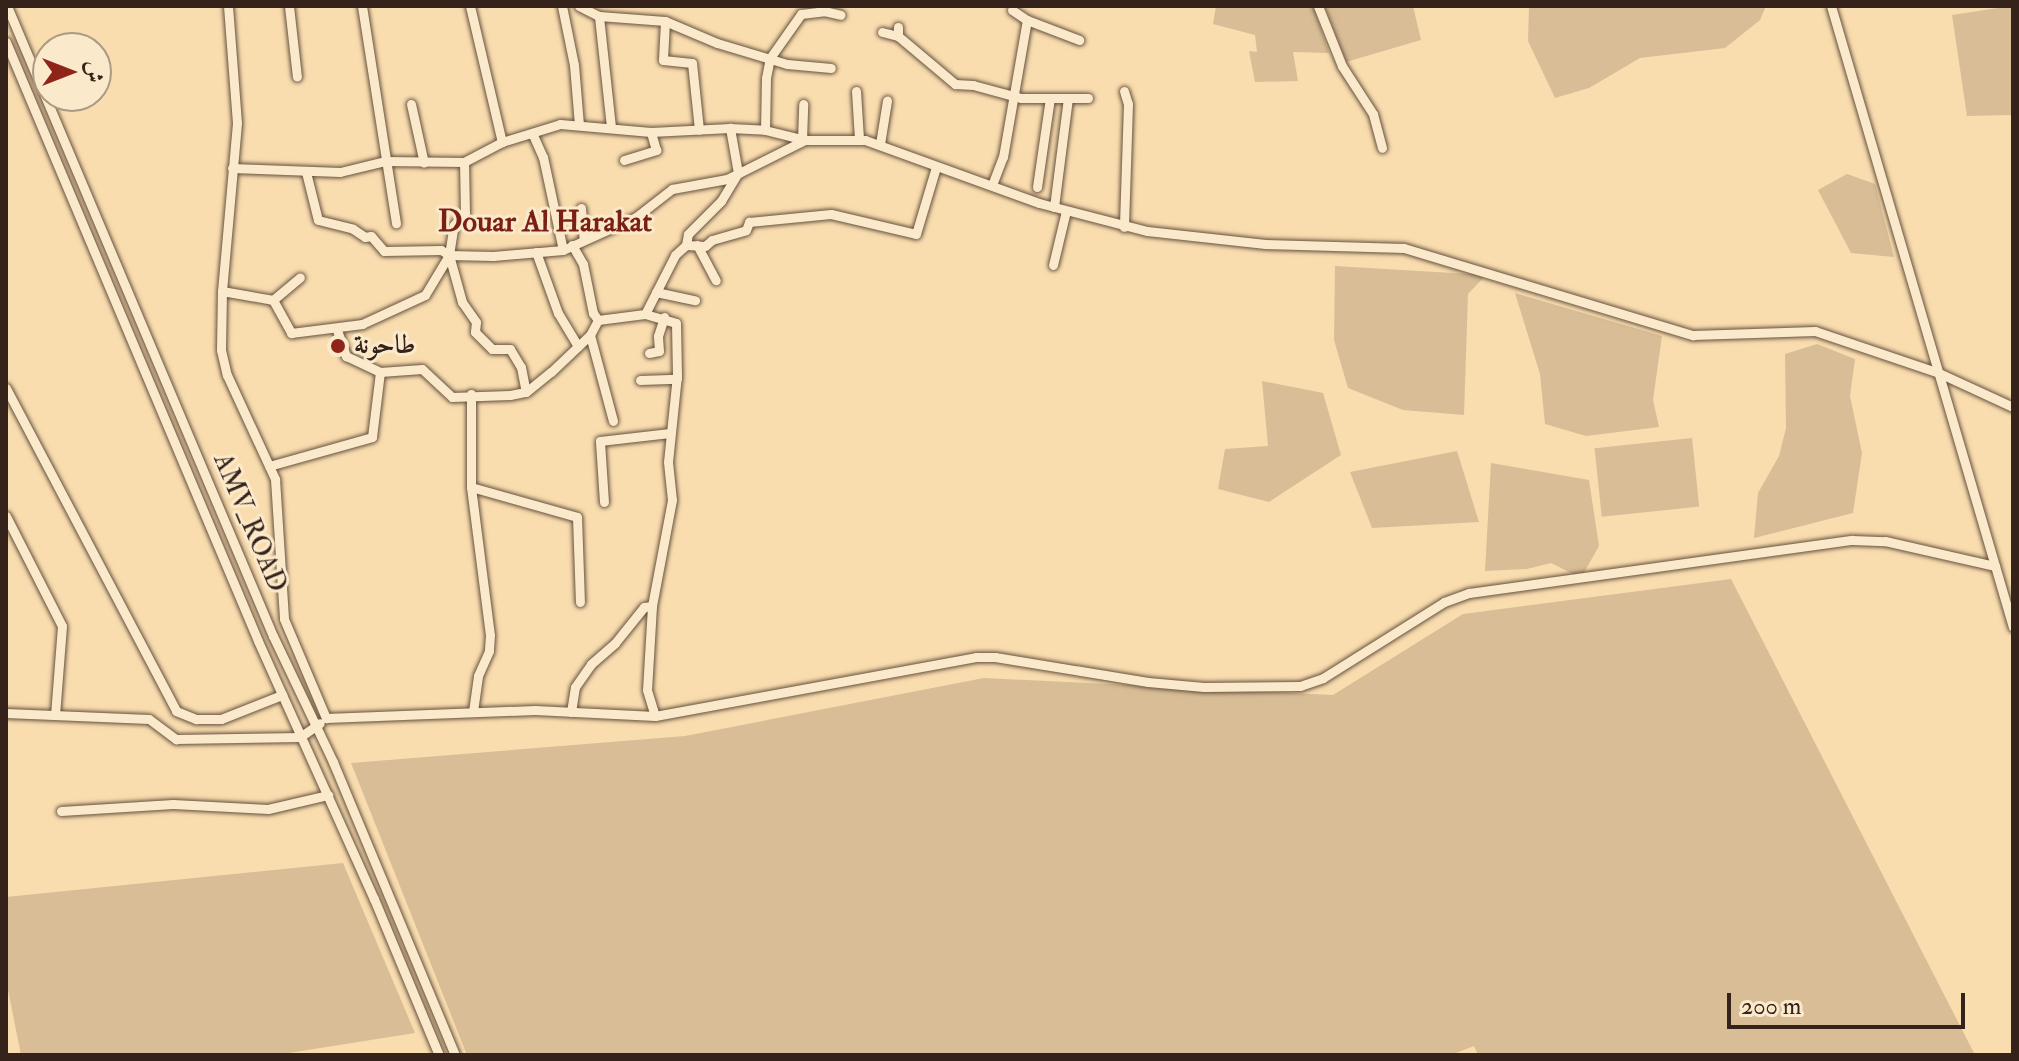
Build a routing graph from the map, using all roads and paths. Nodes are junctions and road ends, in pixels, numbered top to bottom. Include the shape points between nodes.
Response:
1 (7, 6) edge
2 (228, 6) edge
3 (289, 6) edge
4 (362, 6) edge
5 (470, 6) edge
6 (562, 6) edge
7 (579, 6) edge
8 (1318, 6) edge
9 (1831, 6) edge
10 (1012, 10) dead end
11 (841, 15) dead end
12 (599, 16) junction
13 (1027, 20) junction
14 (665, 21) junction
15 (882, 32) dead end
16 (1079, 40) dead end
17 (6, 42) edge
18 (770, 58) junction
19 (32, 68) edge
20 (831, 68) dead end
21 (32, 70) edge
22 (20, 76) junction
23 (297, 77) dead end
24 (856, 91) dead end
25 (1124, 91) dead end
26 (1012, 97) junction
27 (1050, 98) junction
28 (1068, 98) junction
29 (1088, 98) dead end
30 (887, 101) dead end
31 (411, 104) dead end
32 (803, 104) dead end
33 (51, 112) edge
34 (579, 125) junction
35 (611, 127) junction
36 (730, 128) junction
37 (699, 130) junction
38 (765, 130) junction
39 (651, 132) junction
40 (533, 135) junction
41 (859, 139) junction
42 (804, 140) junction
43 (502, 142) junction
44 (880, 144) junction
45 (1382, 148) dead end
46 (624, 160) dead end
47 (385, 161) junction
48 (464, 162) junction
49 (424, 163) junction
50 (936, 167) junction
51 (232, 168) junction
52 (306, 172) junction
53 (738, 173) junction
54 (992, 185) junction
55 (1037, 187) dead end
56 (1054, 207) junction
57 (581, 208) dead end
58 (1066, 211) junction
59 (396, 223) dead end
60 (1124, 227) junction
61 (584, 240) junction
62 (691, 245) junction
63 (568, 247) junction
64 (536, 252) junction
65 (449, 255) junction
66 (1053, 265) dead end
67 (300, 277) dead end
68 (716, 280) dead end
69 (222, 291) junction
70 (656, 292) junction
71 (273, 300) junction
72 (695, 300) dead end
73 (645, 314) junction
74 (664, 317) junction
75 (598, 320) junction
76 (337, 330) junction
77 (590, 335) junction
78 (578, 346) junction
79 (649, 353) dead end
80 (380, 372) junction
81 (1939, 373) junction
82 (677, 379) junction
83 (640, 380) dead end
84 (6, 388) edge
85 (526, 392) junction
86 (471, 394) junction
87 (2013, 407) edge
88 (613, 421) dead end
89 (670, 433) junction
90 (269, 466) junction
91 (471, 487) junction
92 (604, 502) dead end
93 (6, 516) edge
94 (1995, 566) junction
95 (580, 602) dead end
96 (652, 606) junction
97 (2013, 627) edge
98 (282, 695) junction
99 (473, 712) junction
100 (571, 712) junction
101 (6, 713) edge
102 (55, 714) junction
103 (655, 716) junction
104 (326, 718) junction
105 (316, 727) junction
106 (300, 737) junction
107 (337, 770) junction
108 (319, 777) junction
109 (328, 795) junction
110 (61, 811) dead end
111 (388, 894) junction
112 (374, 899) junction
113 (396, 915) junction
114 (383, 921) junction
115 (439, 1055) edge
116 (455, 1055) edge

1 - 19 street, AMV_ROAD
2 - 51 street via 237,123
3 - 23 street
4 - 47 street
5 - 43 street
6 - 34 street
7 - 12 street
8 - 45 street via 1342,66 1373,114
9 - 81 street
10 - 13 street
11 - 18 street via 801,14
12 - 14 street
12 - 35 street
13 - 16 street
13 - 26 street
14 - 18 street
14 - 37 street via 663,60 692,63
15 - 26 street via 898,31 955,84
17 - 22 street
18 - 20 street
18 - 38 street
21 - 22 street
22 - 98 street
24 - 41 street
25 - 60 street
26 - 27 street
26 - 54 street via 1003,157
27 - 28 street
27 - 55 street
28 - 29 street
28 - 56 street
30 - 44 street
31 - 49 street
32 - 42 street
33 - 105 street, AMV_ROAD
34 - 35 street
34 - 40 street via 560,124
35 - 39 street
36 - 37 street
36 - 38 street
36 - 53 street
37 - 39 street
38 - 42 street
39 - 46 street via 656,150
40 - 43 street
40 - 63 street
41 - 42 street
41 - 44 street
42 - 53 street
43 - 48 street
44 - 50 street
47 - 49 street
47 - 52 street via 340,172
47 - 59 street
48 - 49 street
48 - 65 street via 467,205 454,225
50 - 54 street
50 - 62 street via 916,234 831,214 749,222 746,230 705,246
51 - 52 street
51 - 69 street
52 - 65 street via 318,220 371,236 384,251 441,250
53 - 61 street via 672,189 636,217
53 - 62 street via 721,201 688,234
54 - 56 street
56 - 58 street
57 - 61 street
58 - 60 street
58 - 66 street
60 - 81 street via 1265,244 1404,248 1674,332 1716,336 1815,331
61 - 63 street
62 - 68 street
62 - 70 street via 675,255
63 - 64 street
63 - 75 street via 583,264
64 - 65 street
64 - 78 street via 558,313
65 - 76 street via 425,295
65 - 85 street via 462,302 476,322 475,332 492,349 510,349 521,367
67 - 71 street
69 - 71 street
69 - 90 street via 224,366
70 - 72 street
70 - 73 street
71 - 76 street via 291,333
73 - 74 street
73 - 75 street
74 - 79 street via 659,351
74 - 82 street via 676,323
75 - 77 street
76 - 80 street via 346,356
77 - 78 street
77 - 88 street
78 - 85 street
80 - 86 street via 422,369 452,397
80 - 90 street via 372,437
81 - 87 street
81 - 94 street
82 - 83 street
82 - 89 street
84 - 98 street via 176,711 196,719 221,719
85 - 86 street
86 - 91 street
89 - 92 street via 600,441
89 - 96 street via 672,500
90 - 104 street via 277,489 284,619
91 - 95 street via 577,517
91 - 99 street via 490,635
93 - 102 street via 62,626
94 - 97 street
94 - 103 street via 1885,541 1852,540 1469,593 1444,602 1323,678 1300,686 1148,682 976,657
96 - 100 street via 644,607 591,664 575,687
96 - 103 street via 647,690
98 - 106 street
99 - 100 street
99 - 104 street
100 - 103 street
101 - 102 street
102 - 106 street via 149,719 176,739
104 - 105 street
105 - 106 street
105 - 107 street, AMV_ROAD
106 - 108 street
107 - 108 street via 332,778
107 - 111 street, AMV_ROAD
108 - 109 street
109 - 110 street via 277,809 173,804
109 - 112 street
111 - 112 street
111 - 113 street, AMV_ROAD
112 - 114 street
113 - 114 street
113 - 116 street, AMV_ROAD
114 - 115 street

